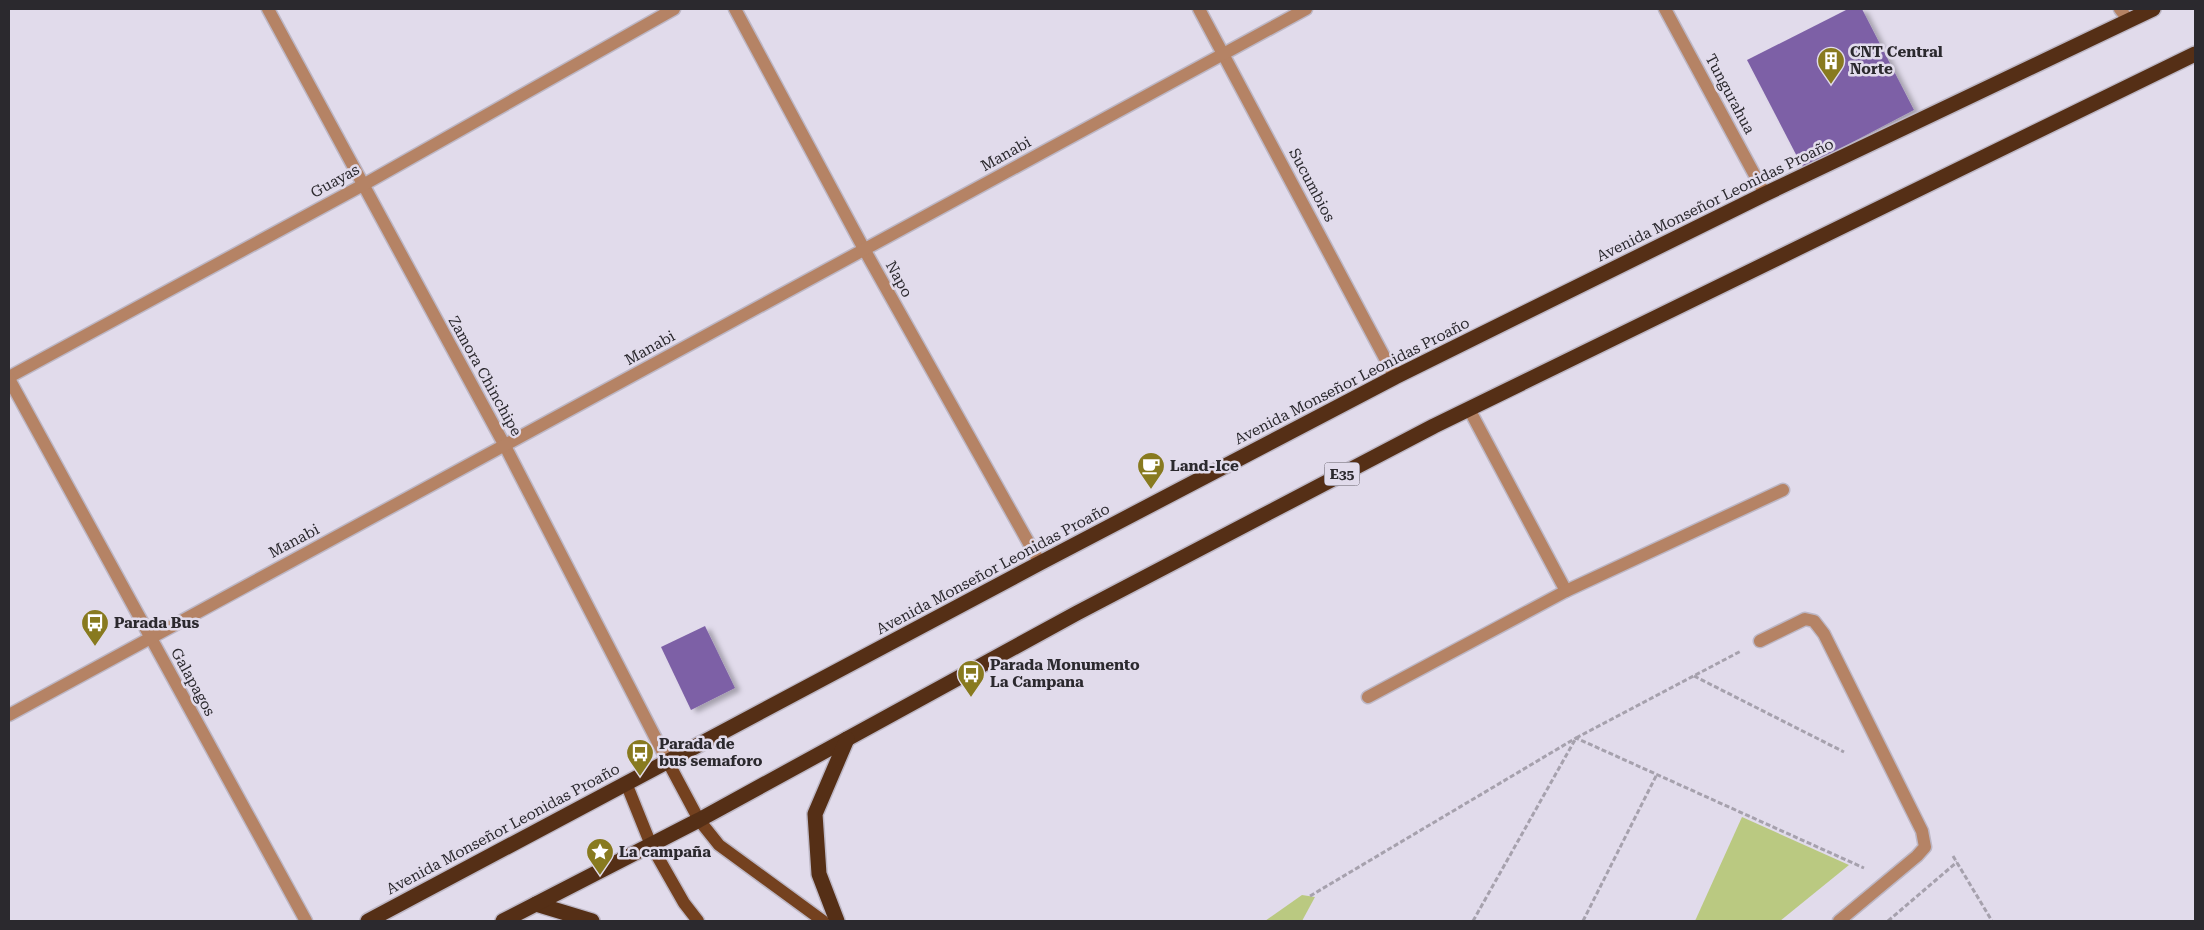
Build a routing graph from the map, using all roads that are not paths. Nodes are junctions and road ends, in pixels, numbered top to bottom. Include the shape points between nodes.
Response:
1 (268, 9) edge
2 (674, 9) edge
3 (735, 9) edge
4 (1199, 9) edge
5 (1306, 9) edge
6 (1665, 9) edge
7 (2153, 9) edge
8 (2124, 15) edge
9 (1224, 54) junction
10 (2195, 54) edge
11 (363, 185) junction
12 (1766, 194) junction
13 (864, 250) junction
14 (1395, 377) junction
15 (9, 378) edge
16 (1469, 409) junction
17 (505, 446) junction
18 (1782, 490) dead end
19 (1040, 563) junction
20 (1566, 591) junction
21 (150, 637) junction
22 (1760, 641) road end
23 (1368, 697) dead end
24 (9, 715) edge
25 (847, 739) junction
26 (668, 762) junction
27 (626, 783) junction
28 (699, 820) junction
29 (651, 845) junction
30 (536, 904) junction
31 (306, 921) edge
32 (368, 921) edge
33 (503, 921) edge
34 (592, 921) edge
35 (698, 921) edge
36 (823, 921) edge
37 (837, 921) edge
38 (1839, 921) edge

1 - 11 street, Zamora Chinchipe
2 - 11 street, Guayas
3 - 13 street, Napo
4 - 9 street, Sucumbios
5 - 9 street, Manabi
6 - 12 street, Tungurahua
7 - 8 highway, Avenida Monseñor Leonidas Proaño
8 - 12 highway, Avenida Monseñor Leonidas Proaño
9 - 13 street, Manabi
9 - 14 street, Sucumbios
10 - 16 highway, E35
11 - 15 street, Guayas
11 - 17 street, Zamora Chinchipe
12 - 14 highway, Avenida Monseñor Leonidas Proaño
13 - 17 street, Manabi
13 - 19 street, Napo
14 - 19 highway, Avenida Monseñor Leonidas Proaño
15 - 21 street, Galapagos
16 - 20 street
16 - 25 highway, E35 via 1077,612
17 - 21 street, Manabi
17 - 26 street, Zamora Chinchipe
18 - 20 street
19 - 26 highway, Avenida Monseñor Leonidas Proaño
20 - 23 street
21 - 24 street, Manabi
21 - 31 street, Galapagos
22 - 38 street via 1805,619 1814,621 1824,634 1922,831 1925,847 1917,856
25 - 28 highway, E35
25 - 37 highway via 815,814 819,874
26 - 27 highway, Avenida Monseñor Leonidas Proaño
26 - 28 main road
27 - 29 main road
27 - 32 highway, Avenida Monseñor Leonidas Proaño
28 - 29 highway, E35
28 - 36 main road via 719,845
29 - 30 highway, E35
29 - 35 main road
30 - 33 highway, E35
30 - 34 highway

